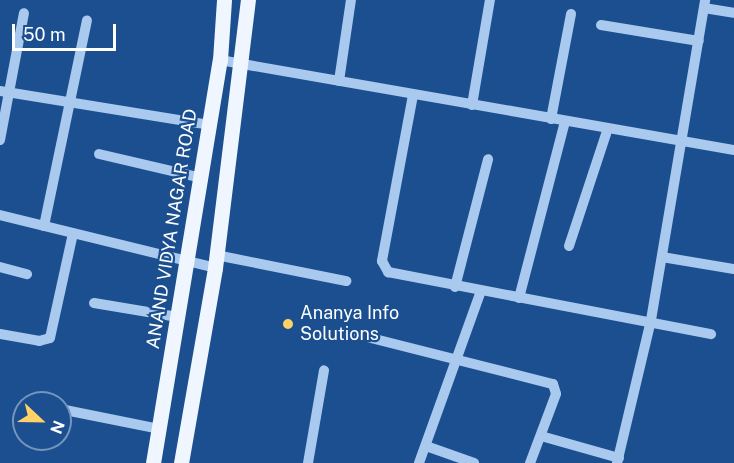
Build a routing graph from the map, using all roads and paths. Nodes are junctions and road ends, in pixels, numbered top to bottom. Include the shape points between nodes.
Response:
1 (224, 0) edge
2 (248, 0) edge
3 (351, 0) edge
4 (490, 0) edge
5 (704, 4) edge
6 (734, 13) edge
7 (24, 14) dead end
8 (571, 14) dead end
9 (87, 20) dead end
10 (601, 25) dead end
11 (699, 41) junction
12 (220, 60) junction
13 (243, 62) junction
14 (339, 81) junction
15 (4, 92) edge
16 (412, 94) junction
17 (72, 103) junction
18 (472, 105) junction
19 (551, 118) junction
20 (565, 121) junction
21 (209, 125) junction
22 (608, 128) junction
23 (0, 140) edge
24 (683, 141) junction
25 (734, 150) edge
26 (99, 154) dead end
27 (488, 159) dead end
28 (201, 178) junction
29 (0, 215) edge
30 (44, 226) junction
31 (74, 233) junction
32 (569, 246) dead end
33 (662, 257) junction
34 (187, 261) junction
35 (215, 262) junction
36 (0, 267) edge
37 (734, 269) edge
38 (27, 274) dead end
39 (346, 281) dead end
40 (454, 287) junction
41 (481, 291) junction
42 (519, 298) junction
43 (94, 303) dead end
44 (177, 317) junction
45 (651, 320) junction
46 (0, 334) edge
47 (711, 334) dead end
48 (359, 335) dead end
49 (457, 358) junction
50 (324, 370) dead end
51 (72, 411) edge
52 (159, 429) junction
53 (541, 436) junction
54 (426, 446) junction
55 (618, 461) edge
56 (153, 463) edge
57 (181, 463) edge
58 (308, 463) edge
59 (420, 463) edge
60 (474, 463) edge
61 (530, 463) edge

1 - 12 main road, ANAND VIDYA NAGAR ROAD
2 - 13 main road
3 - 14 street
4 - 18 street
5 - 6 street
5 - 11 street
7 - 15 street
8 - 19 street
9 - 17 street
10 - 11 street
11 - 24 street
12 - 13 street
12 - 21 main road, ANAND VIDYA NAGAR ROAD
13 - 14 street
13 - 35 main road
14 - 16 street
15 - 17 street
15 - 23 street
16 - 18 street
16 - 40 street via 382,261 388,272 395,275
17 - 21 street
17 - 30 street
18 - 19 street
19 - 20 street
20 - 22 street
20 - 42 street
21 - 28 main road, ANAND VIDYA NAGAR ROAD
22 - 24 street
22 - 32 street
24 - 25 street
24 - 33 street
26 - 28 street
27 - 40 street
28 - 34 main road, ANAND VIDYA NAGAR ROAD
29 - 30 street
30 - 31 street
31 - 34 street
31 - 46 street via 50,338 39,341
33 - 37 street
33 - 45 street
34 - 35 street
34 - 44 main road, ANAND VIDYA NAGAR ROAD
35 - 39 street
35 - 57 main road
36 - 38 street
40 - 41 street
41 - 42 street
41 - 49 street
42 - 45 street
43 - 44 street
44 - 52 main road, ANAND VIDYA NAGAR ROAD
45 - 47 street
45 - 55 street
48 - 49 street
49 - 53 street via 553,384 556,394
49 - 54 street
50 - 58 street
51 - 52 street
52 - 56 main road, ANAND VIDYA NAGAR ROAD
53 - 55 street
53 - 61 street
54 - 59 street
54 - 60 street

